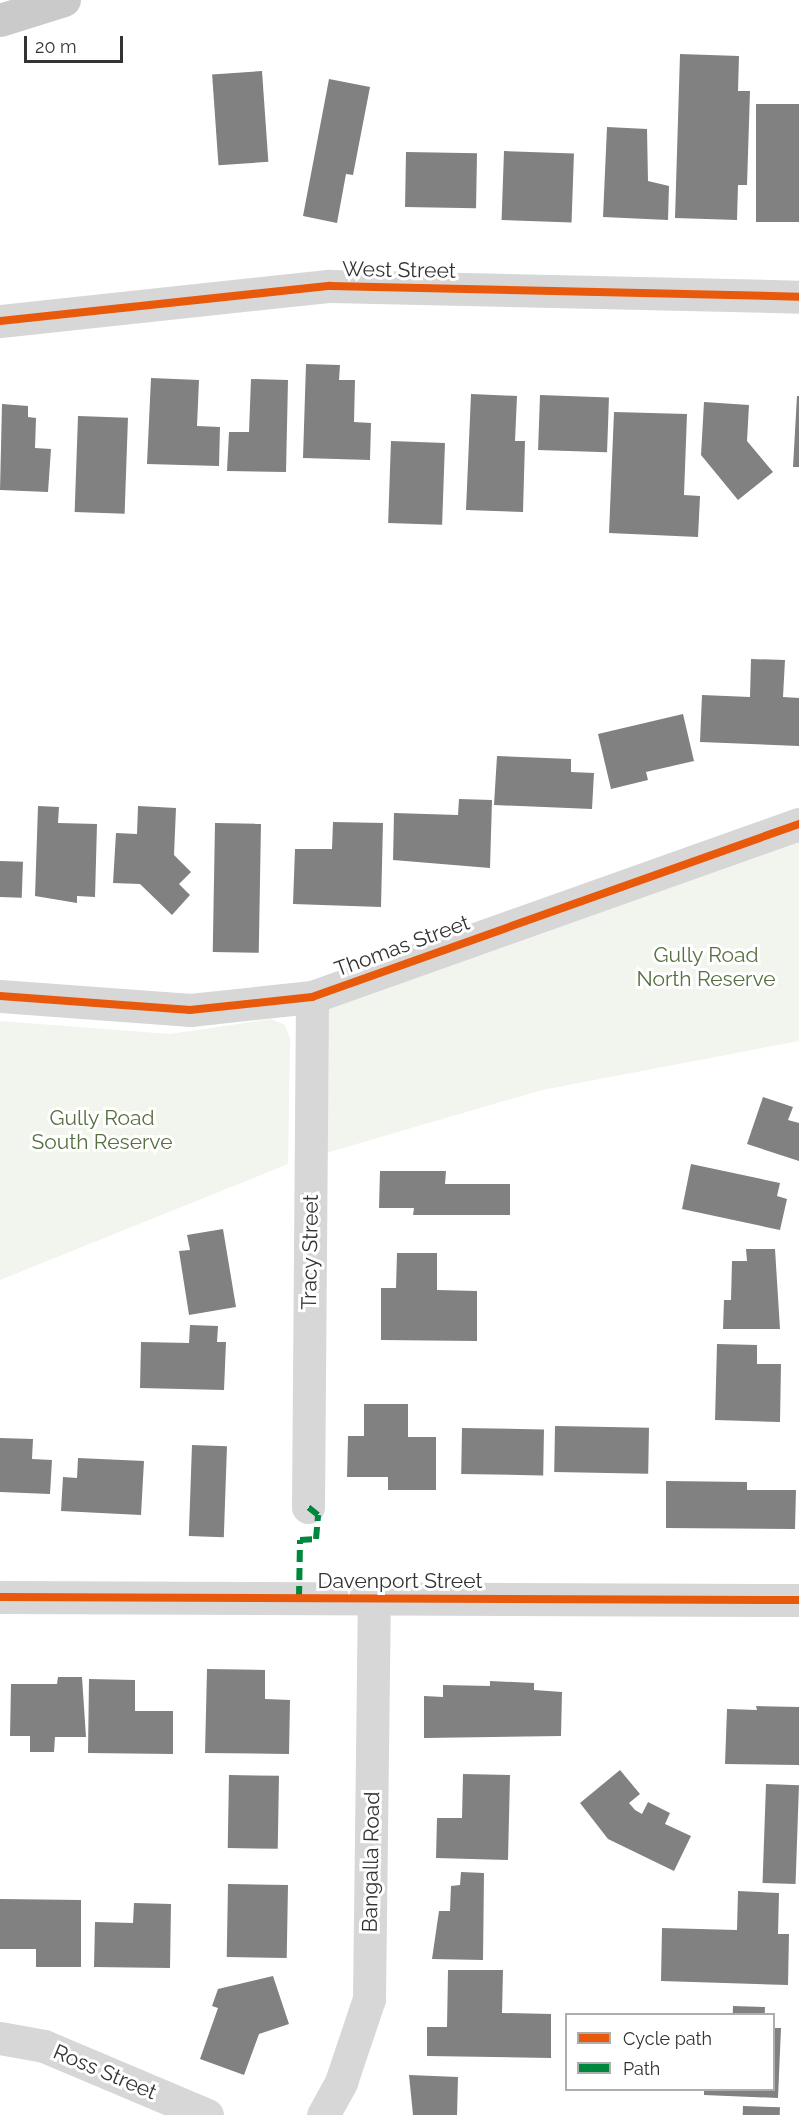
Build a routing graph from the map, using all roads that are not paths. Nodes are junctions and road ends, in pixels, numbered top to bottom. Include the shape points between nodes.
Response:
1 (64, 0) edge
2 (0, 20) edge
3 (799, 297) edge
4 (0, 321) edge
5 (799, 824) edge
6 (0, 996) edge
7 (312, 997) junction
8 (308, 1507) dead end
9 (0, 1598) edge
10 (374, 1599) junction
11 (799, 1600) edge
12 (0, 2038) edge
13 (207, 2115) edge
14 (322, 2115) edge

1 - 2 main road
3 - 4 street, West Street via 330,286
5 - 7 street, Thomas Street
6 - 7 street, Thomas Street via 190,1010
7 - 8 street, Tracy Street
9 - 10 street, Davenport Street
10 - 11 street, Davenport Street
10 - 14 street, Bangalla Road via 369,1999 341,2082
12 - 13 street, Ross Street via 44,2046

